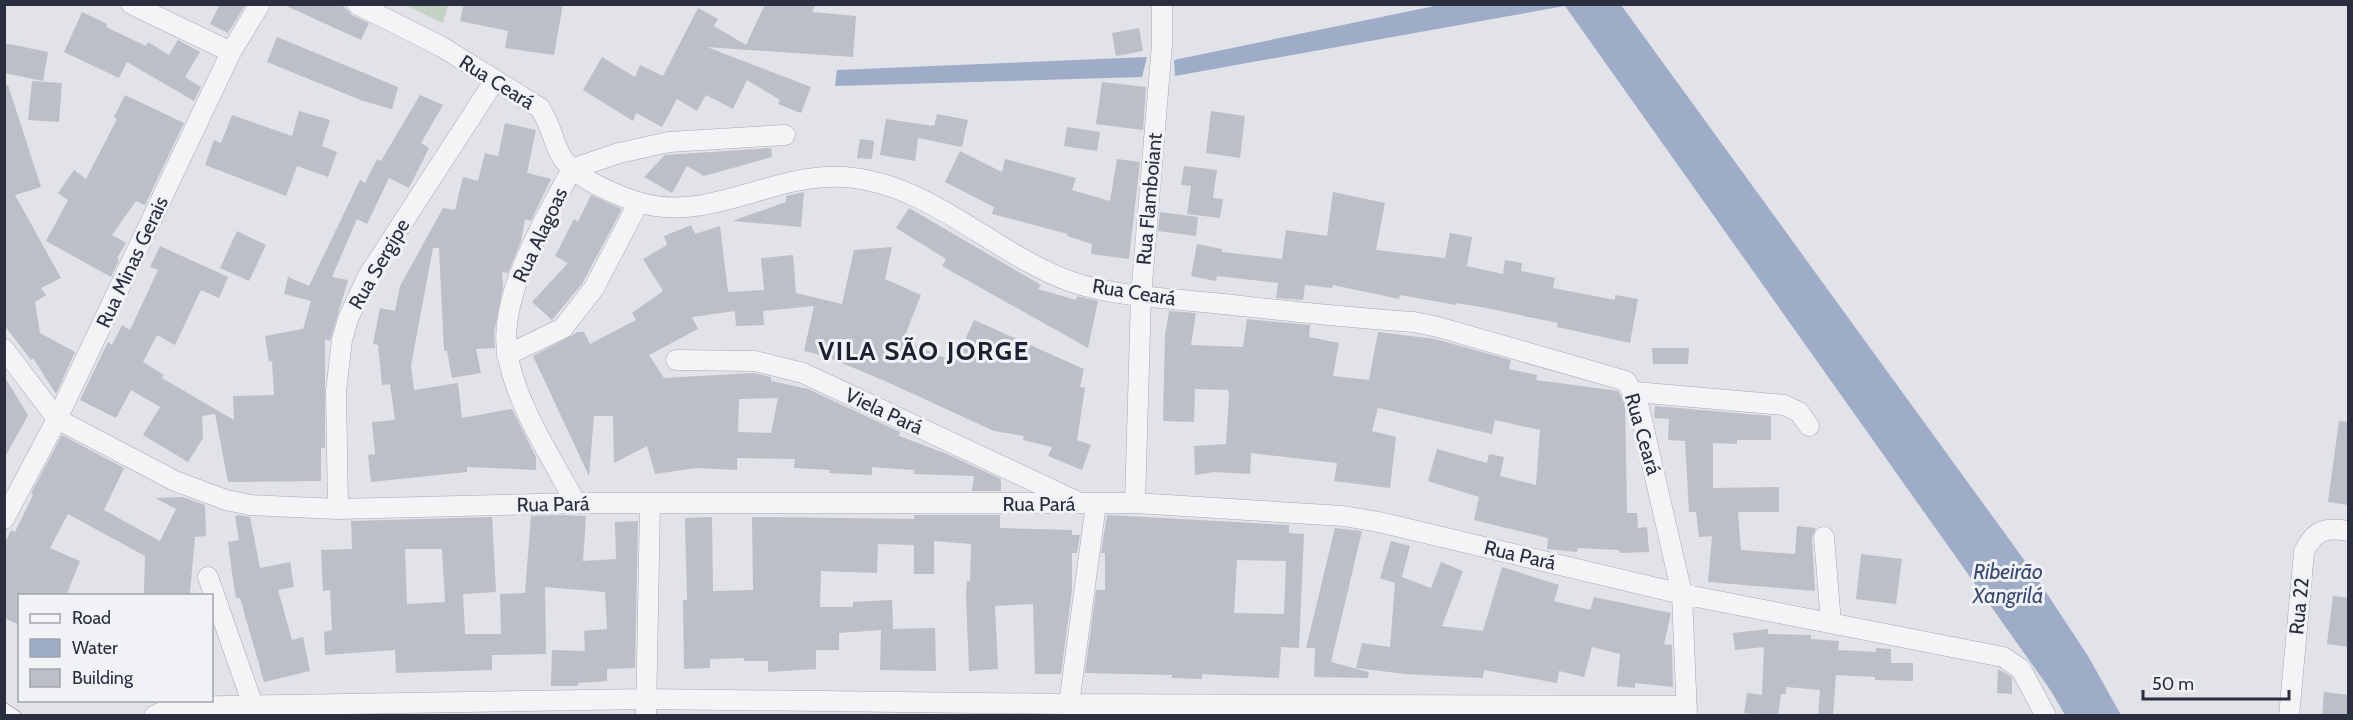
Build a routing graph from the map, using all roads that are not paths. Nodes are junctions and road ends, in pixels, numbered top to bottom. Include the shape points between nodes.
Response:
1 (131, 4) edge
2 (260, 4) edge
3 (357, 4) edge
4 (1162, 4) edge
5 (231, 52) junction
6 (495, 80) junction
7 (785, 135) dead end
8 (572, 169) junction
9 (639, 202) junction
10 (1141, 296) junction
11 (4, 349) edge
12 (507, 355) junction
13 (675, 360) dead end
14 (1635, 392) junction
15 (57, 419) junction
16 (1809, 426) dead end
17 (1135, 502) junction
18 (576, 503) junction
19 (650, 504) junction
20 (1089, 504) junction
21 (338, 509) junction
22 (4, 519) edge
23 (2349, 531) edge
24 (1824, 537) dead end
25 (208, 577) dead end
26 (1682, 594) junction
27 (1831, 623) junction
28 (1069, 704) junction
29 (252, 705) junction
30 (646, 707) edge
31 (4, 708) edge
32 (1185, 709) edge
33 (1687, 711) edge
34 (16, 716) edge
35 (154, 716) edge
36 (2046, 716) edge
37 (2289, 716) edge

1 - 5 street
2 - 5 street, Rua Minas Gerais
3 - 6 street, Rua Ceará via 442,47
4 - 10 street, Rua Flamboiant
5 - 15 street, Rua Minas Gerais
6 - 8 street, Rua Ceará via 540,108 551,124 559,152
6 - 21 street, Rua Sergipe via 373,268 348,319 337,366
7 - 8 street, Rua Alagoas via 669,142
8 - 9 street, Rua Ceará
8 - 12 street, Rua Alagoas via 513,294
9 - 10 street, Rua Ceará via 668,207 705,206 777,183 845,177 927,201 1007,252 1044,270 1104,291
9 - 12 street via 594,288 563,328
10 - 14 street, Rua Ceará via 1438,327 1618,377
10 - 17 street, Rua Flamboiant
11 - 15 street
12 - 18 street, Rua Alagoas via 520,395
13 - 20 street, Viela Pará via 755,361 803,373
14 - 16 street via 1784,405 1799,412
14 - 26 street, Rua Ceará
15 - 21 street, Rua Pará via 175,481 226,500 272,508
15 - 22 street, Rua Minas Gerais
17 - 20 street, Rua Pará
17 - 26 street, Rua Pará via 1343,516
18 - 19 street, Rua Pará
18 - 21 street, Rua Pará
19 - 20 street, Rua Pará
19 - 30 street
20 - 28 street
23 - 37 street, Rua 22 via 2333,528 2315,534 2304,552
24 - 27 street
25 - 29 street
26 - 27 street, Rua Pará
26 - 33 street, Rua Ceará
27 - 36 street, Rua Pará via 2012,661 2021,669
28 - 30 street
28 - 32 street
29 - 30 street
29 - 35 street via 172,707
31 - 34 lane
32 - 33 street

